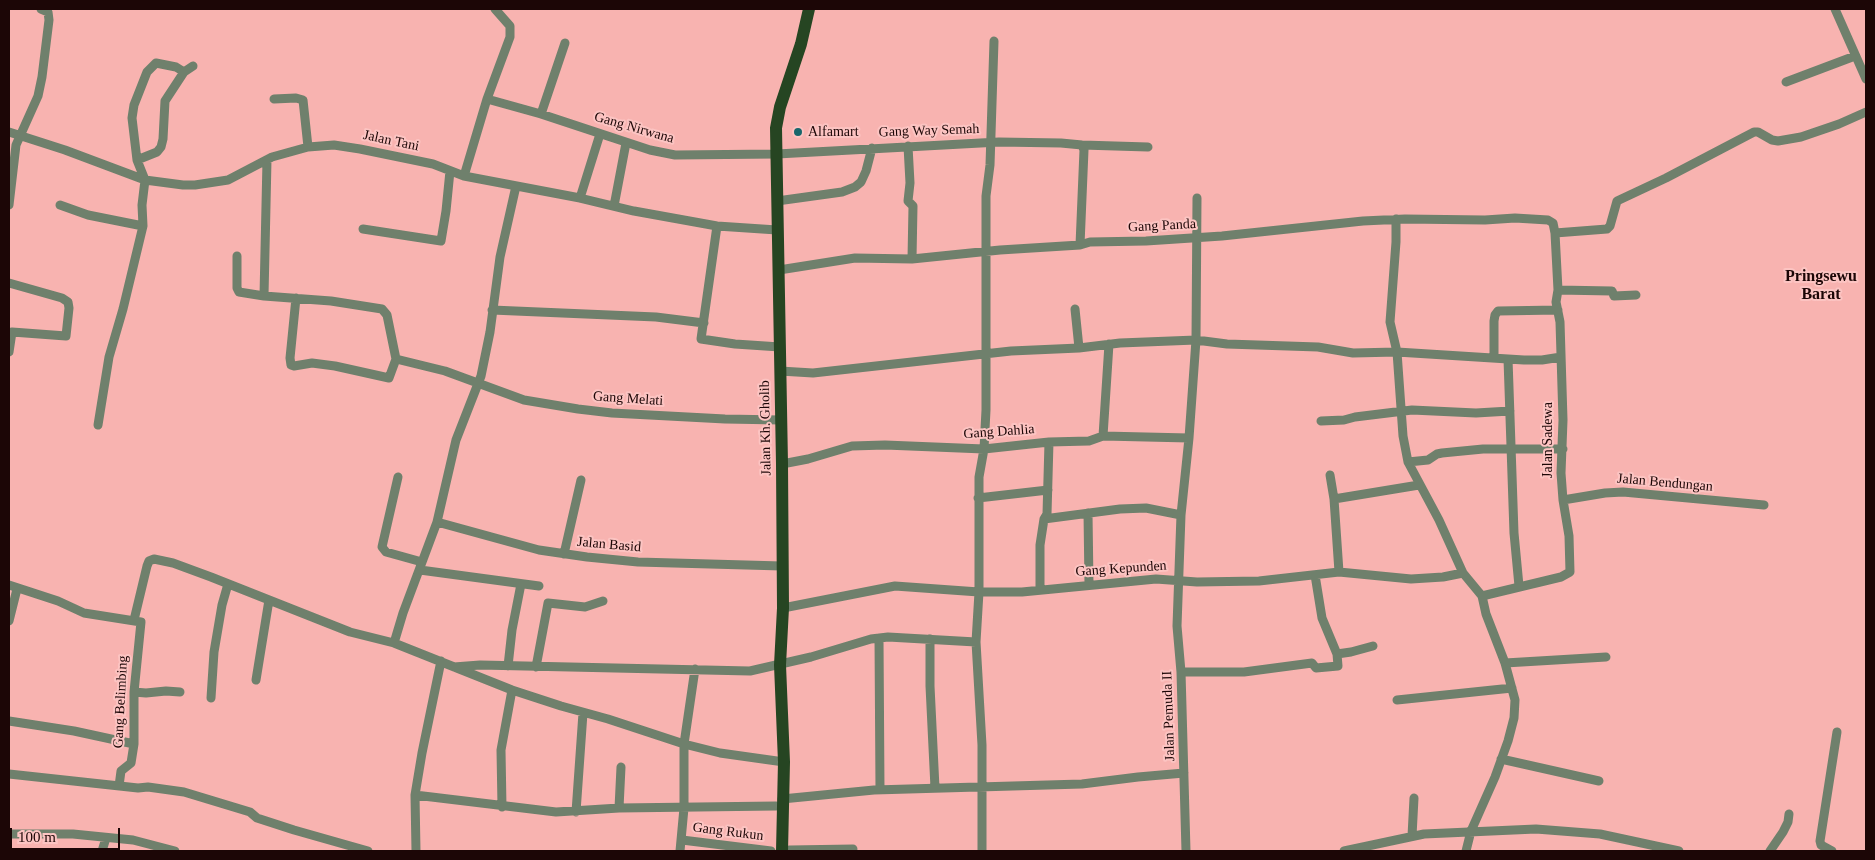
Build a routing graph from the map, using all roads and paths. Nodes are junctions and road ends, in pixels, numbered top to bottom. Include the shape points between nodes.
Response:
1 (42, 9) edge
2 (495, 9) edge
3 (809, 9) edge
4 (1835, 9) edge
5 (994, 41) dead end
6 (565, 43) dead end
7 (1855, 56) junction
8 (193, 66) dead end
9 (184, 72) junction
10 (1866, 78) edge
11 (1786, 82) dead end
12 (487, 98) junction
13 (274, 99) dead end
14 (1866, 112) edge
15 (541, 114) junction
16 (9, 132) edge
17 (600, 134) junction
18 (20, 136) junction
19 (626, 143) junction
20 (990, 143) junction
21 (908, 146) junction
22 (1082, 146) junction
23 (308, 147) junction
24 (1148, 147) dead end
25 (872, 148) junction
26 (777, 154) junction
27 (137, 160) junction
28 (267, 160) junction
29 (450, 171) junction
30 (464, 176) junction
31 (145, 180) junction
32 (516, 186) junction
33 (580, 198) junction
34 (1197, 198) dead end
35 (777, 201) junction
36 (9, 205) edge
37 (60, 205) dead end
38 (614, 206) junction
39 (1396, 219) junction
40 (1548, 220) joint
41 (143, 226) junction
42 (717, 226) junction
43 (363, 230) dead end
44 (777, 230) junction
45 (1555, 233) junction
46 (1196, 238) junction
47 (1080, 245) junction
48 (987, 251) junction
49 (237, 256) dead end
50 (912, 259) junction
51 (779, 270) junction
52 (9, 283) edge
53 (1558, 290) junction
54 (1636, 295) dead end
55 (264, 296) junction
56 (296, 298) junction
57 (1075, 309) dead end
58 (492, 310) junction
59 (1558, 310) junction
60 (704, 323) junction
61 (1196, 340) junction
62 (1109, 344) junction
63 (780, 347) junction
64 (1079, 348) junction
65 (9, 352) edge
66 (1397, 352) junction
67 (987, 353) junction
68 (1561, 357) junction
69 (1494, 358) junction
70 (396, 359) junction
71 (1508, 359) junction
72 (780, 371) junction
73 (478, 383) junction
74 (1510, 411) junction
75 (1402, 412) junction
76 (781, 420) junction
77 (1320, 421) dead end
78 (98, 425) dead end
79 (1103, 436) junction
80 (1190, 438) junction
81 (1049, 442) junction
82 (1510, 449) junction
83 (1563, 449) junction
84 (984, 450) junction
85 (1408, 462) junction
86 (782, 464) junction
87 (1330, 475) dead end
88 (398, 477) dead end
89 (581, 480) dead end
90 (1419, 485) junction
91 (1048, 490) junction
92 (978, 498) junction
93 (1334, 499) junction
94 (1563, 500) junction
95 (1764, 505) dead end
96 (1088, 513) junction
97 (1180, 515) junction
98 (1044, 519) junction
99 (437, 522) junction
100 (564, 554) junction
101 (421, 566) junction
102 (782, 566) junction
103 (1338, 572) junction
104 (1463, 573) junction
105 (1315, 575) junction
106 (1180, 580) junction
107 (228, 584) junction
108 (521, 584) junction
109 (1089, 585) junction
110 (539, 586) dead end
111 (1519, 586) junction
112 (13, 587) edge
113 (1040, 590) junction
114 (979, 592) junction
115 (1482, 596) junction
116 (269, 600) junction
117 (603, 601) dead end
118 (783, 608) junction
119 (134, 620) junction
120 (9, 621) edge
121 (879, 638) junction
122 (930, 639) junction
123 (976, 642) junction
124 (394, 643) junction
125 (1373, 646) dead end
126 (1337, 654) junction
127 (1606, 657) dead end
128 (441, 661) junction
129 (1505, 663) junction
130 (780, 665) junction
131 (508, 666) junction
132 (536, 666) junction
133 (451, 667) junction
134 (695, 670) junction
135 (1181, 672) junction
136 (256, 680) dead end
137 (1512, 688) junction
138 (512, 690) junction
139 (134, 692) junction
140 (180, 692) dead end
141 (211, 698) dead end
142 (1397, 700) dead end
143 (583, 713) junction
144 (9, 721) edge
145 (1837, 732) dead end
146 (134, 744) junction
147 (684, 744) junction
148 (1501, 759) junction
149 (784, 762) junction
150 (621, 767) dead end
151 (1184, 773) junction
152 (9, 774) edge
153 (1599, 781) dead end
154 (119, 786) junction
155 (982, 787) junction
156 (935, 788) junction
157 (880, 790) junction
158 (415, 795) junction
159 (1414, 798) dead end
160 (779, 802) junction
161 (502, 807) junction
162 (619, 808) junction
163 (684, 808) junction
164 (576, 812) junction
165 (1789, 814) dead end
166 (1472, 831) junction
167 (9, 834) edge
168 (1412, 836) junction
169 (106, 838) junction
170 (682, 840) junction
171 (1640, 847) edge
172 (1819, 848) edge
173 (853, 849) dead end
174 (102, 851) edge
175 (175, 851) edge
176 (368, 851) edge
177 (416, 851) edge
178 (680, 851) edge
179 (771, 851) edge
180 (782, 851) edge
181 (786, 851) edge
182 (982, 851) edge
183 (1186, 851) edge
184 (1344, 851) edge
185 (1466, 851) edge
186 (1680, 851) edge
187 (1770, 851) edge
188 (1832, 851) edge

1 - 18 street via 48,12 49,20 42,77 38,96
2 - 12 street via 511,31
3 - 26 main road, Jalan Kh. Gholib via 780,107 776,128
4 - 7 street
5 - 20 street
6 - 15 street
7 - 10 street
7 - 11 street
8 - 9 street
9 - 27 street via 165,101 161,146 157,152
9 - 27 street via 156,63 147,72 132,112
12 - 15 street, Gang Nirwana
12 - 30 street
13 - 23 street via 303,100
14 - 45 street via 1801,137 1775,141 1754,132 1618,201 1607,229
15 - 17 street, Gang Nirwana
16 - 18 street, Jalan Tani
17 - 19 street, Gang Nirwana
17 - 33 street
18 - 31 street, Jalan Tani
18 - 36 street via 13,161
19 - 26 street, Gang Nirwana via 675,155
19 - 38 street
20 - 21 street, Gang Way Semah
20 - 22 street, Gang Way Semah
20 - 48 street via 986,196
21 - 25 street, Gang Way Semah
21 - 50 street via 908,201 913,206
22 - 24 street, Gang Way Semah
22 - 47 street
23 - 28 street, Jalan Tani
23 - 29 street, Jalan Tani via 360,148 433,164
25 - 26 street, Gang Way Semah
25 - 35 street via 866,171 855,187 842,192
26 - 35 main road, Jalan Kh. Gholib
27 - 31 street
28 - 31 street, Jalan Tani via 228,180 195,186
28 - 55 street
29 - 30 street, Jalan Tani
29 - 43 street via 441,241
30 - 32 street, Jalan Tani
31 - 41 street
32 - 33 street, Jalan Tani
32 - 58 street
33 - 38 street, Jalan Tani
34 - 46 street, Jalan Pemuda II
35 - 44 main road, Jalan Kh. Gholib
37 - 41 street via 88,215
38 - 42 street, Jalan Tani
39 - 40 street, Gang Panda
39 - 46 street, Gang Panda
39 - 66 street via 1390,322
40 - 45 street, Jalan Sadewa via 1553,223
41 - 78 street via 108,357
42 - 44 street, Jalan Tani
42 - 60 street
44 - 51 main road, Jalan Kh. Gholib
45 - 53 street, Jalan Sadewa
46 - 47 street, Gang Panda
46 - 61 street, Jalan Pemuda II
47 - 48 street, Gang Panda
48 - 50 street, Gang Panda
48 - 67 street
49 - 55 street via 237,290
50 - 51 street, Gang Panda via 855,258
51 - 63 main road, Jalan Kh. Gholib
52 - 65 street via 62,298 68,302 69,308 66,336 12,332
53 - 54 street
53 - 59 street, Jalan Sadewa
55 - 56 street
56 - 70 street via 384,310
56 - 70 street via 291,365 335,366 389,378
57 - 64 street
58 - 60 street via 656,317
58 - 73 street via 482,376
59 - 68 street, Jalan Sadewa
59 - 69 street via 1498,312 1494,321
60 - 63 street via 701,338
61 - 62 street
61 - 66 street via 1310,346 1353,353
61 - 80 street, Jalan Pemuda II
62 - 64 street
62 - 79 street
63 - 72 main road, Jalan Kh. Gholib
64 - 67 street
66 - 69 street
66 - 75 street
67 - 72 street via 814,373
67 - 84 street
68 - 71 street
68 - 83 street, Jalan Sadewa
69 - 71 street
70 - 73 street, Gang Melati via 446,370
71 - 74 street
72 - 76 main road, Jalan Kh. Gholib
73 - 76 street, Gang Melati via 524,400 578,409
73 - 99 street via 456,440
74 - 75 street
74 - 82 street
75 - 77 street
75 - 85 street
76 - 86 main road, Jalan Kh. Gholib
79 - 80 street, Gang Dahlia
79 - 81 street, Gang Dahlia via 1089,441
80 - 97 street, Jalan Pemuda II
81 - 84 street, Gang Dahlia
81 - 91 street
82 - 83 street
82 - 85 street via 1442,453 1428,460
82 - 111 street
83 - 94 street, Jalan Sadewa
84 - 86 street, Gang Dahlia via 852,446
84 - 92 street
85 - 90 street
86 - 102 main road, Jalan Kh. Gholib
87 - 93 street
88 - 101 street via 382,547 386,552
89 - 100 street
90 - 93 street
90 - 104 street via 1440,520
91 - 92 street
91 - 98 street
92 - 114 street
93 - 103 street
94 - 95 street, Jalan Bendungan via 1624,492
94 - 111 street, Jalan Sadewa via 1570,572
96 - 97 street via 1146,508
96 - 98 street
96 - 109 street
97 - 106 street, Jalan Pemuda II
98 - 113 street via 1040,545
99 - 100 street, Jalan Basid
99 - 101 street
100 - 102 street, Jalan Basid via 638,562
101 - 108 street
101 - 124 street
102 - 118 main road, Jalan Kh. Gholib
103 - 104 street, Gang Kepunden via 1411,580
103 - 105 street, Gang Kepunden
104 - 115 street
105 - 106 street, Gang Kepunden via 1259,581
105 - 126 street via 1322,618
106 - 109 street, Gang Kepunden
106 - 135 street, Jalan Pemuda II
107 - 116 street
107 - 119 street via 154,559 147,566
107 - 141 street via 214,652
108 - 110 street
108 - 131 street
109 - 113 street, Gang Kepunden
111 - 115 street, Jalan Sadewa
112 - 119 street via 84,613
112 - 120 street
113 - 114 street, Gang Kepunden
114 - 118 street, Gang Kepunden via 895,586
114 - 123 street
115 - 129 street
116 - 124 street via 350,632
116 - 136 street
117 - 132 street via 585,607 548,603
118 - 130 main road, Jalan Kh. Gholib
119 - 139 street, Gang Belimbing via 141,622
121 - 122 street
121 - 130 street
121 - 157 street
122 - 123 street
122 - 156 street
123 - 155 street
124 - 128 street
125 - 126 street
126 - 135 street via 1338,666 1316,668 1312,663 1244,672
127 - 129 street
128 - 133 street
128 - 158 street
129 - 137 street
130 - 134 street via 750,671
130 - 149 main road, Jalan Kh. Gholib
131 - 132 street
131 - 133 street
132 - 134 street
133 - 138 street
134 - 147 street
135 - 151 street, Jalan Pemuda II
137 - 142 street
137 - 148 street via 1516,700 1514,718
138 - 143 street
138 - 161 street via 501,750
139 - 140 street
139 - 146 street, Gang Belimbing
143 - 147 street
143 - 164 street
144 - 146 street
145 - 172 street
146 - 154 street, Gang Belimbing via 132,763 121,771
147 - 149 street
147 - 163 street
148 - 153 street
148 - 166 street
149 - 160 main road, Jalan Kh. Gholib
150 - 162 street
151 - 155 street via 1082,784
151 - 183 street, Jalan Pemuda II
152 - 154 street
154 - 176 street via 148,786 184,792 250,812 257,818 294,830
155 - 156 street
155 - 182 street
156 - 157 street
157 - 160 street
158 - 161 street
158 - 177 street
159 - 168 street
160 - 163 street
160 - 180 main road, Jalan Kh. Gholib
161 - 164 street
162 - 163 street
162 - 164 street
163 - 170 street
165 - 187 street via 1783,832
166 - 168 street
166 - 171 street via 1570,831 1600,834
166 - 185 street
167 - 169 street via 73,834
168 - 184 street
169 - 174 street
169 - 175 street via 133,840
170 - 178 street
170 - 179 street, Gang Rukun
171 - 186 street
172 - 188 street
173 - 181 street

